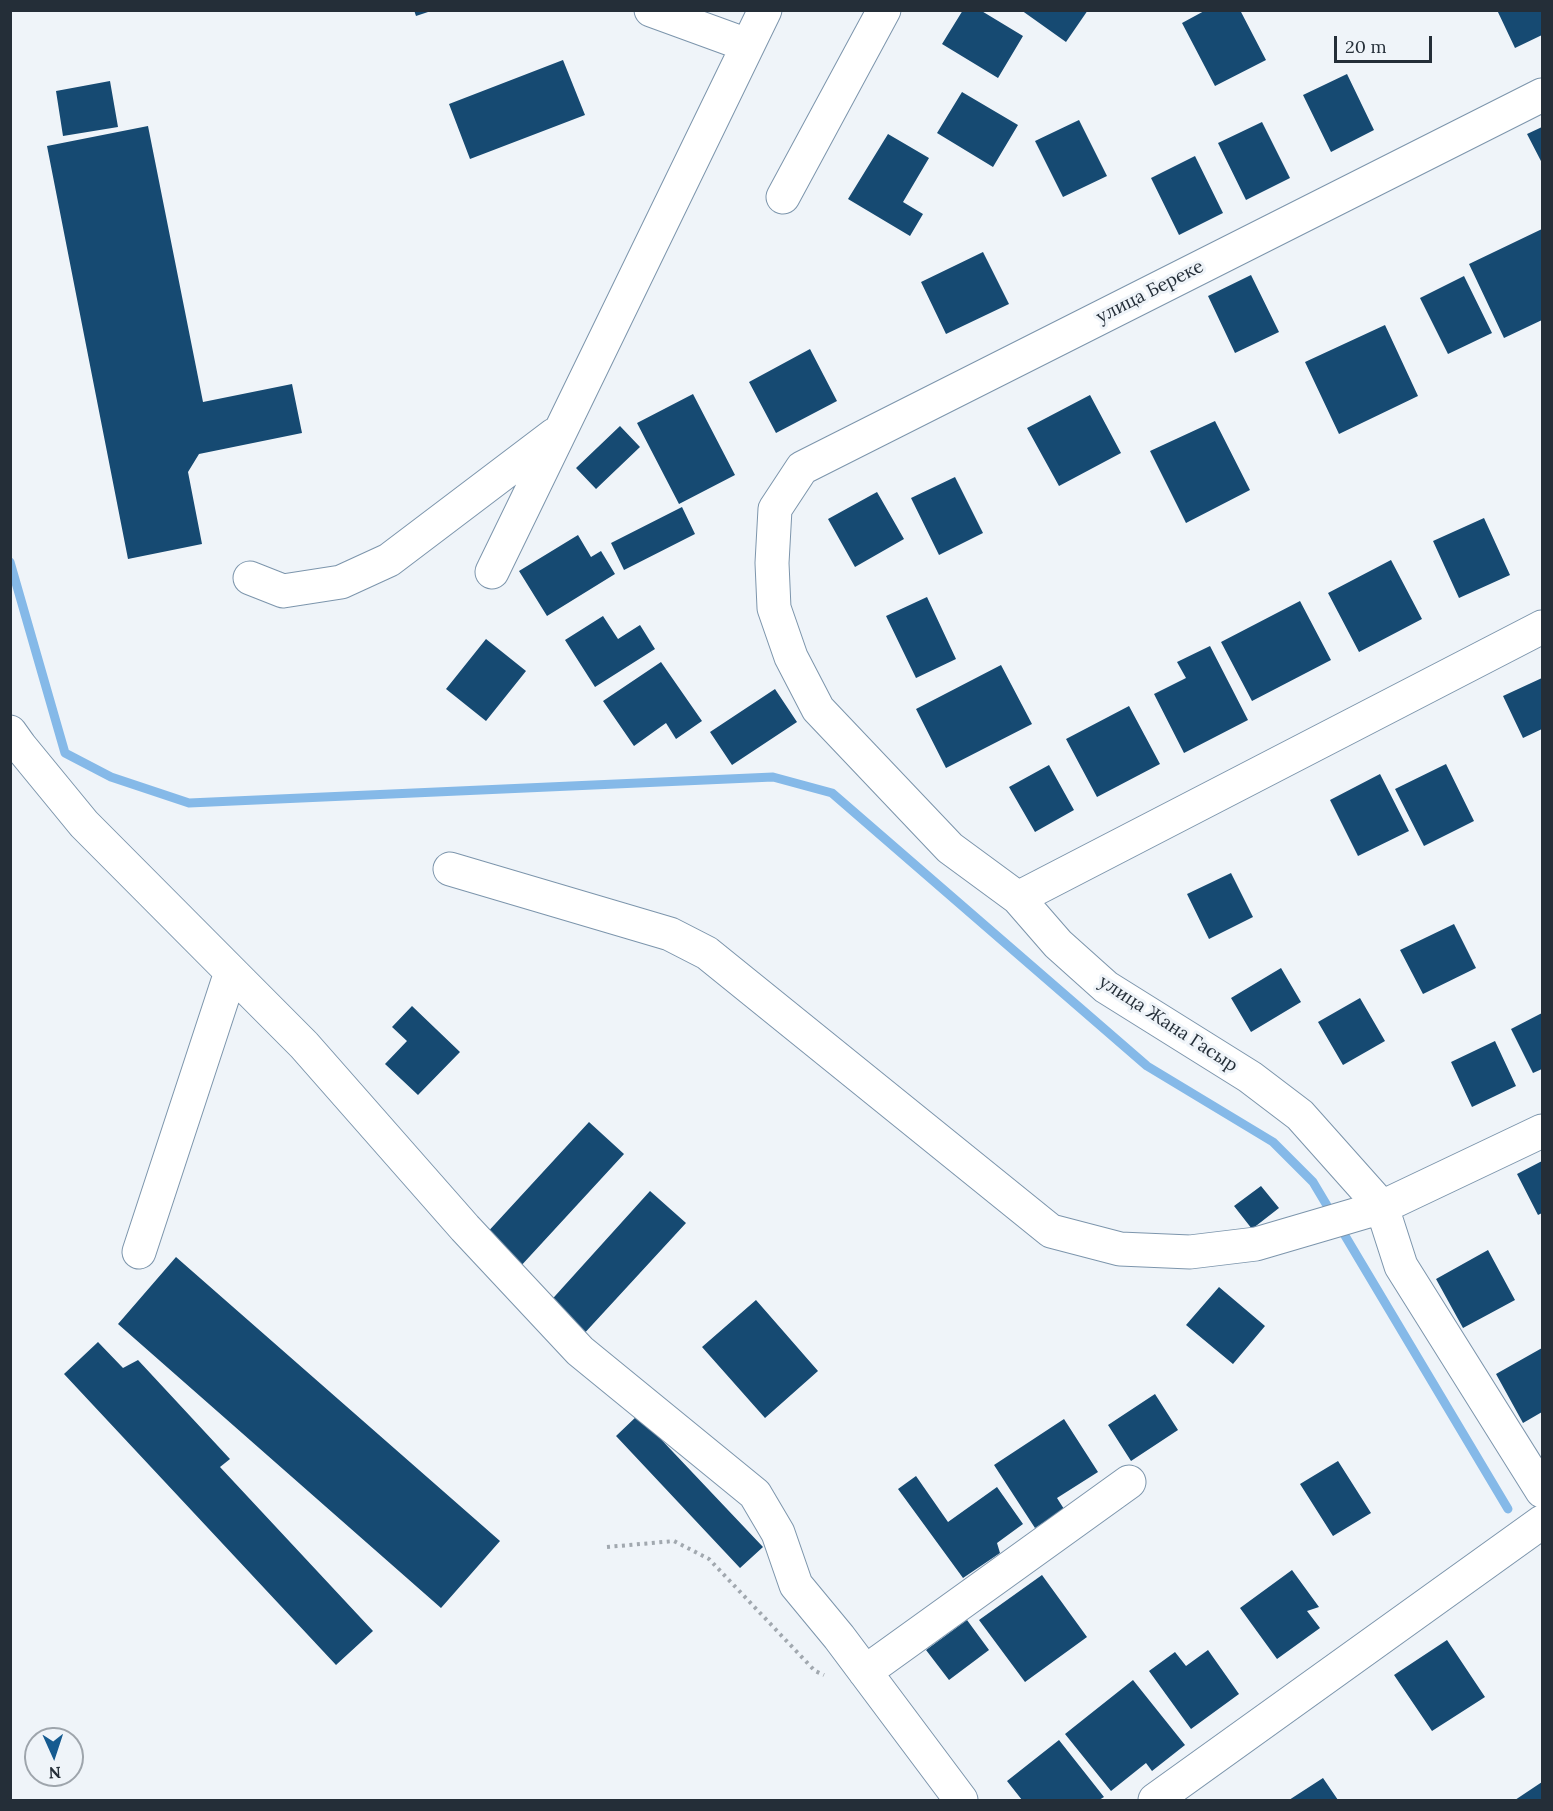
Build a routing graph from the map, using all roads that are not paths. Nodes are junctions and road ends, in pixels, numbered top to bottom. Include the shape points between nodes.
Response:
1 (651, 10) edge
2 (765, 10) edge
3 (884, 10) edge
4 (747, 45) junction
5 (1542, 95) edge
6 (783, 197) dead end
7 (560, 430) junction
8 (776, 509) joint
9 (492, 572) dead end
10 (250, 578) dead end
11 (1542, 627) edge
12 (10, 732) edge
13 (450, 869) dead end
14 (1018, 898) junction
15 (231, 972) junction
16 (1542, 1131) edge
17 (1382, 1208) junction
18 (139, 1251) dead end
19 (1129, 1482) dead end
20 (1542, 1491) edge
21 (1542, 1522) edge
22 (864, 1672) junction
23 (961, 1800) edge
24 (1155, 1800) edge

1 - 4 street
2 - 4 street
3 - 6 street
4 - 7 street
5 - 8 street, улица Береке via 802,468
7 - 9 street
7 - 10 street via 389,560 341,582 283,591
8 - 14 street, улица Жана Гасыр via 774,608 791,657 818,710 950,848
11 - 14 street
12 - 15 street via 84,824
13 - 17 street via 670,934 707,953 1051,1231 1120,1249 1190,1252 1256,1244
14 - 17 street, улица Жана Гасыр via 1058,944 1106,987 1250,1077 1300,1115
15 - 18 street
15 - 22 street via 304,1045 465,1228 580,1351 755,1494 778,1533 796,1585
16 - 17 street
17 - 20 street, улица Жана Гасыр via 1401,1266
19 - 22 street
21 - 24 street
22 - 23 street

